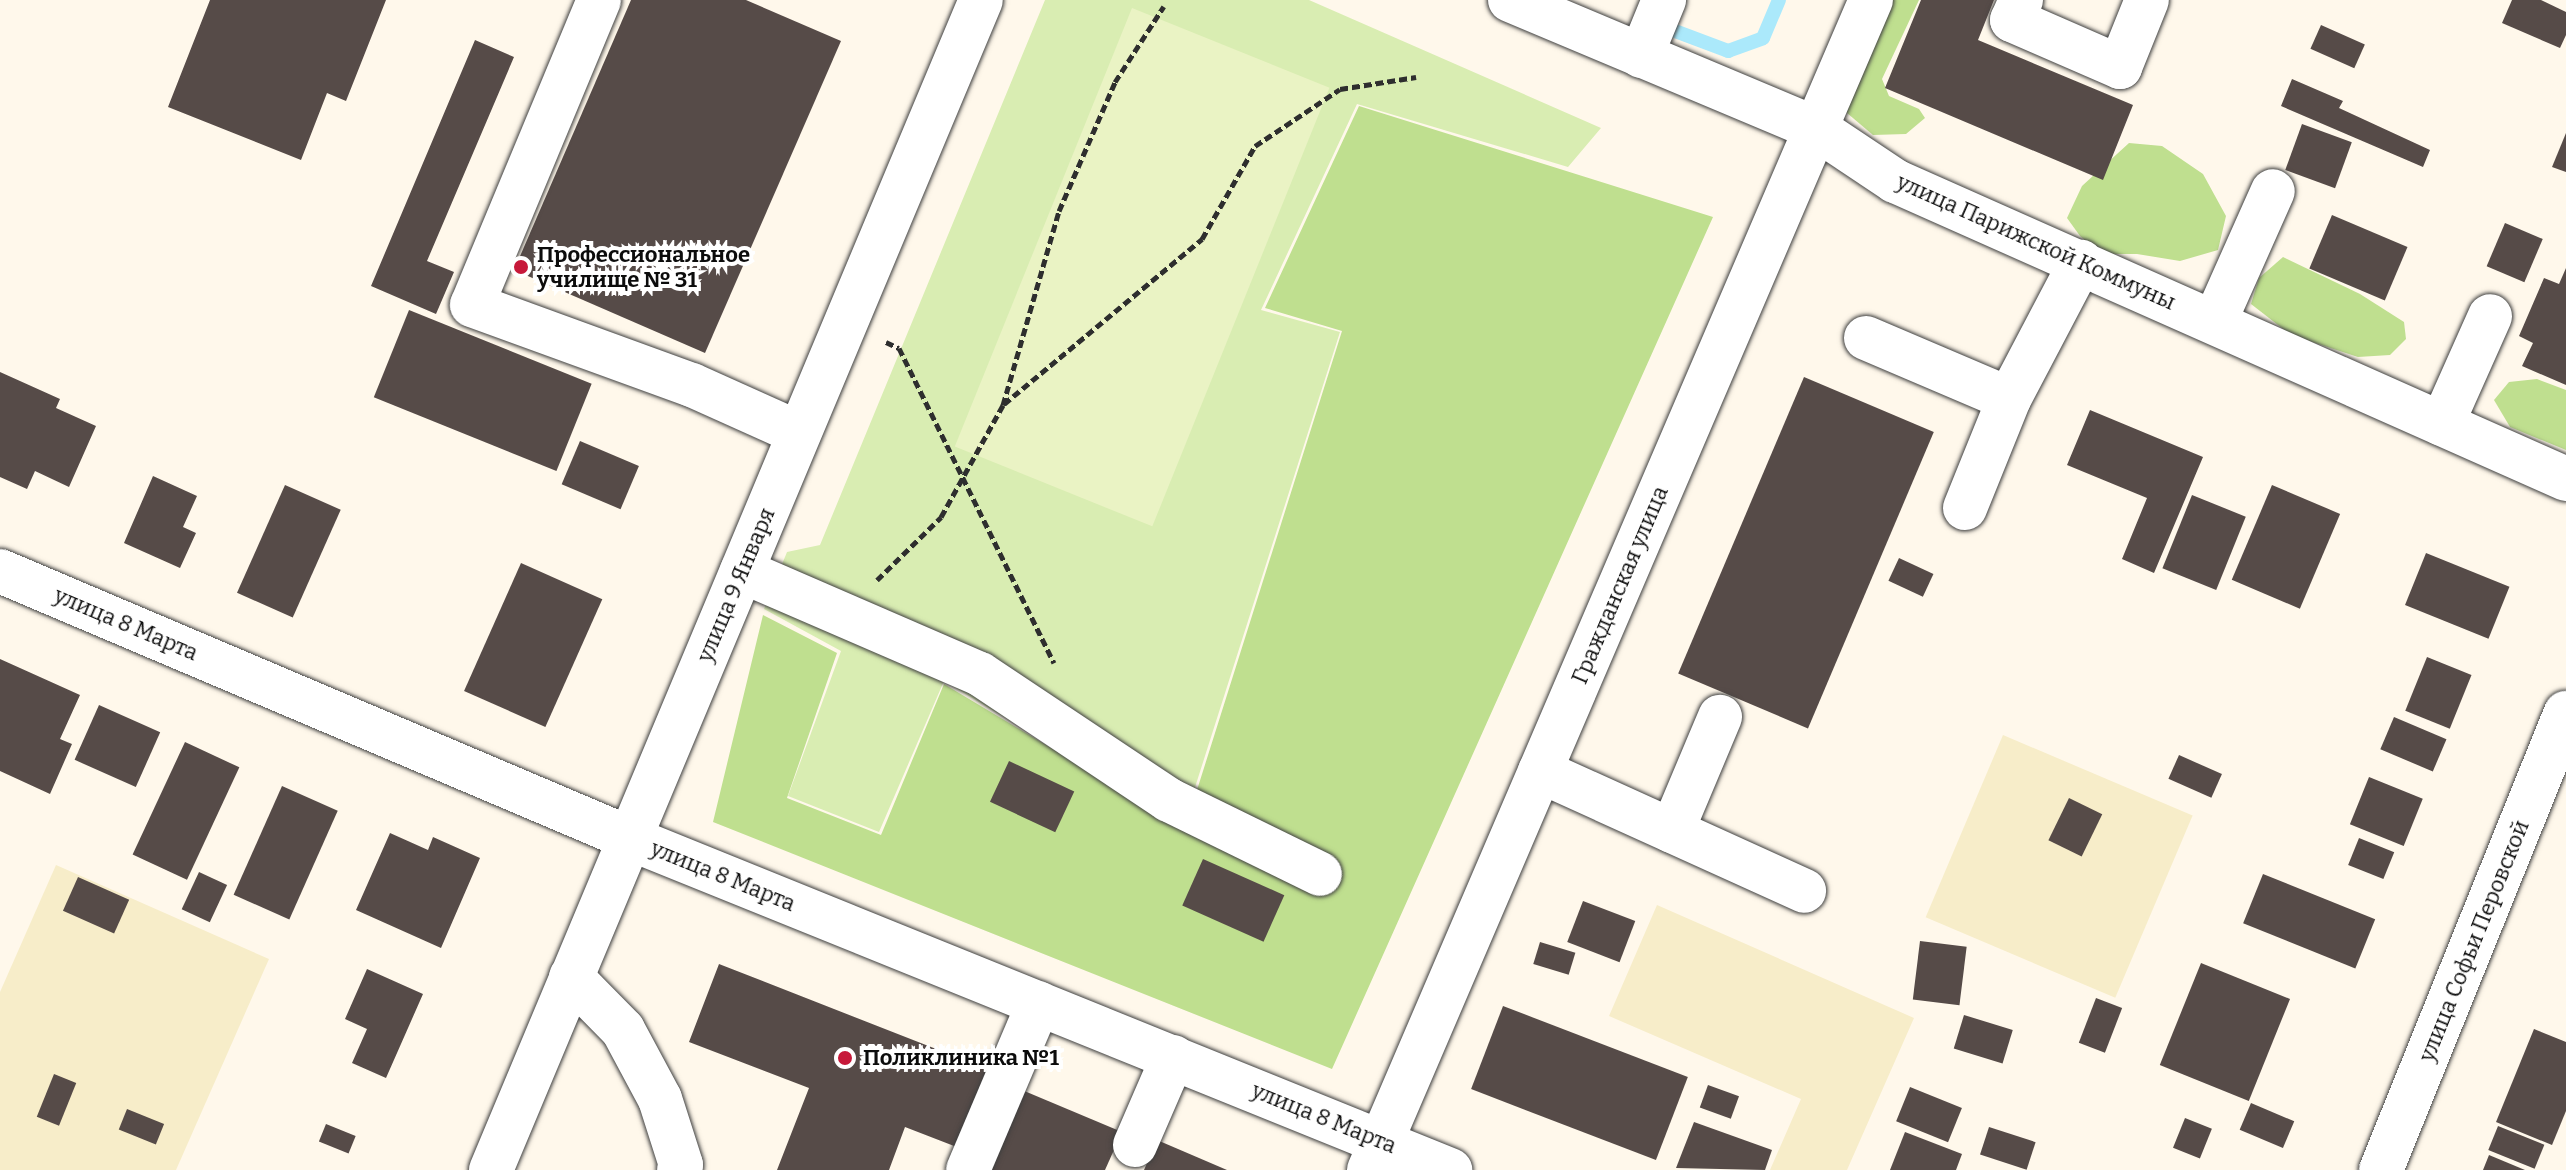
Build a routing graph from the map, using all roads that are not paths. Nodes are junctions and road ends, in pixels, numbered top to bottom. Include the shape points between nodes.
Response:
1 (599, 0) edge
2 (981, 0) edge
3 (1510, 0) edge
4 (1664, 0) edge
5 (1871, 0) edge
6 (2021, 0) edge
7 (2147, 0) edge
8 (1641, 56) junction
9 (1817, 129) junction
10 (2273, 191) dead end
11 (2081, 262) junction
12 (2490, 316) dead end
13 (2215, 321) junction
14 (1866, 338) dead end
15 (2009, 399) junction
16 (2442, 424) junction
17 (799, 433) junction
18 (2566, 479) edge
19 (1965, 508) dead end
20 (0, 571) edge
21 (742, 571) junction
22 (2566, 713) edge
23 (1720, 717) dead end
24 (2555, 767) edge
25 (1540, 771) junction
26 (1672, 831) junction
27 (629, 838) junction
28 (1320, 874) dead end
29 (1804, 891) dead end
30 (571, 977) junction
31 (1039, 1003) junction
32 (1173, 1057) junction
33 (1135, 1145) dead end
34 (1375, 1156) edge
35 (491, 1170) edge
36 (679, 1170) edge
37 (968, 1170) edge
38 (1450, 1170) edge
39 (2381, 1170) edge

1 - 17 street via 472,305 692,385
2 - 17 street, улица 9 Января
3 - 8 street, улица Парижской Коммуны
4 - 8 street
5 - 9 street, Гражданская улица
6 - 7 street via 2012,20 2120,67
8 - 9 street, улица Парижской Коммуны
9 - 11 street, улица Парижской Коммуны via 1895,181
9 - 25 street, Гражданская улица
10 - 13 street
11 - 13 street, улица Парижской Коммуны
11 - 15 street
12 - 16 street
13 - 16 street, улица Парижской Коммуны
14 - 15 street
15 - 19 street
16 - 18 street, улица Парижской Коммуны
17 - 21 street, улица 9 Января
20 - 27 street, улица 8 Марта
21 - 27 street, улица 9 Января
21 - 28 street via 980,674 1169,800
22 - 24 street, улица Софьи Перовской
23 - 26 street
24 - 39 street, улица Софьи Перовской
25 - 26 street
25 - 34 street, Гражданская улица
26 - 29 street
27 - 30 street, улица 9 Января
27 - 31 street, улица 8 Марта
30 - 35 street, улица 9 Января
30 - 36 street via 623,1030 660,1099
31 - 32 street, улица 8 Марта
31 - 37 street
32 - 33 street
32 - 34 street, улица 8 Марта
34 - 38 street, улица 8 Марта

